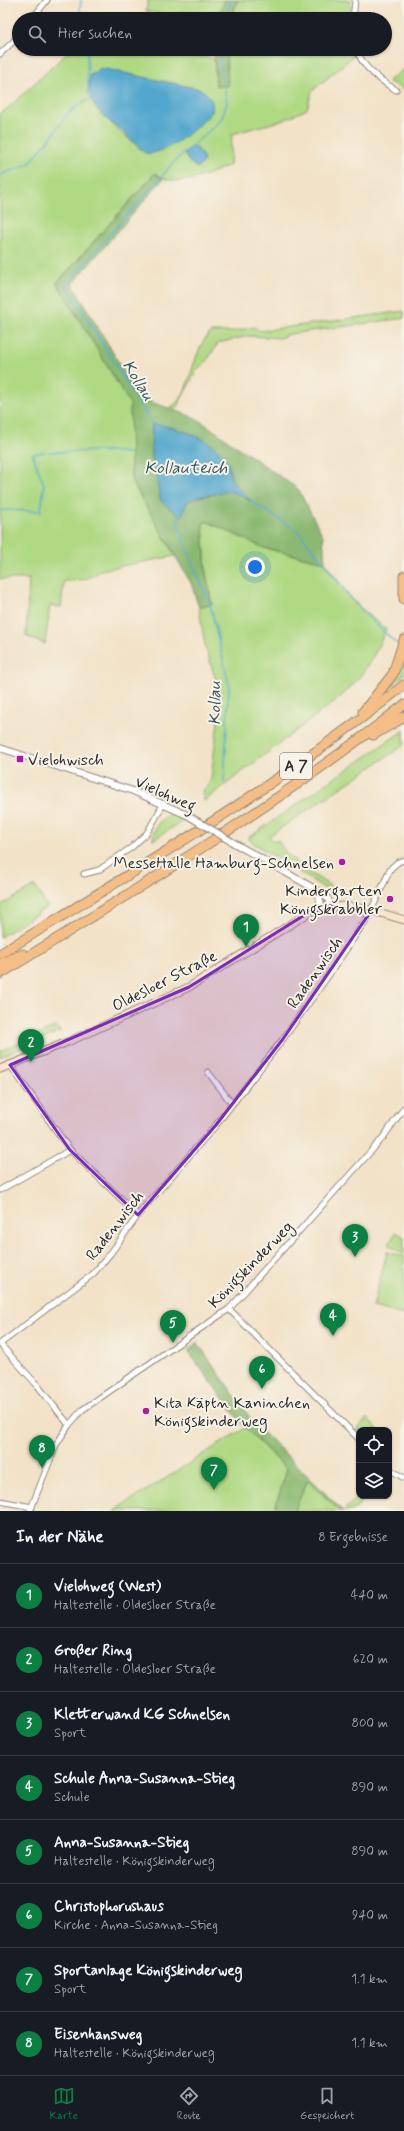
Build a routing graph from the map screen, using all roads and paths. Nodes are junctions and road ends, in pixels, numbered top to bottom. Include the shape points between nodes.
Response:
1 (47, 0) edge
2 (355, 0) edge
3 (38, 12) edge
4 (354, 12) edge
5 (12, 43) edge
6 (0, 54) edge
7 (361, 56) edge
8 (396, 90) dead end
9 (404, 576) edge
10 (404, 599) edge
11 (404, 640) edge
12 (404, 684) edge
13 (404, 705) edge
14 (404, 717) edge
15 (350, 727) junction
16 (355, 744) junction
17 (0, 748) edge
18 (164, 803) junction
19 (404, 860) edge
20 (84, 874) dead end
21 (310, 887) junction
22 (330, 906) junction
23 (322, 908) junction
24 (371, 910) junction
25 (404, 920) edge
26 (43, 927) junction
27 (54, 940) junction
28 (0, 954) edge
29 (0, 964) edge
30 (0, 974) edge
31 (10, 1065) junction
32 (0, 1069) edge
33 (208, 1072) dead end
34 (232, 1104) junction
35 (404, 1108) edge
36 (70, 1150) junction
37 (0, 1190) edge
38 (138, 1216) junction
39 (229, 1309) junction
40 (0, 1344) edge
41 (69, 1425) junction
42 (356, 1436) edge
43 (392, 1471) edge
44 (404, 1478) edge
45 (0, 1502) edge
46 (31, 1509) edge

1 - 3 street
2 - 4 street
5 - 6 street
7 - 8 street via 381,81
9 - 10 highway
11 - 15 highway via 400,658 390,679
12 - 15 highway, A 7
13 - 16 highway, A 7
14 - 16 highway
15 - 26 highway, A 7 via 201,831
16 - 27 highway, A 7 via 230,831
17 - 18 street, Vielohweg
18 - 20 street via 147,833 132,847 99,870
18 - 21 street, Vielohweg, bridge
19 - 24 street, Radenwisch via 391,868
21 - 22 street, Vielohweg via 326,896
21 - 23 street, Vielohweg via 317,894
22 - 23 main road, Oldesloer Straße
22 - 24 main road, Oldesloer Straße
23 - 31 main road, Oldesloer Straße via 304,916 189,987
24 - 25 main road, Oldesloer Straße
24 - 34 street, Radenwisch via 328,976
26 - 28 highway, A 7
26 - 29 highway, A 7
27 - 29 highway, A 7
27 - 30 highway, A 7
31 - 32 main road, Oldesloer Straße
31 - 36 street
33 - 34 street
34 - 38 street, Radenwisch
35 - 39 street, Königskinderweg via 367,1156
36 - 37 street
36 - 38 street
38 - 40 street, Radenwisch via 93,1274
39 - 41 street, Königskinderweg via 110,1389 82,1410
39 - 42 street
40 - 41 street
41 - 46 street, Königskinderweg via 56,1445
43 - 44 street
45 - 46 street

